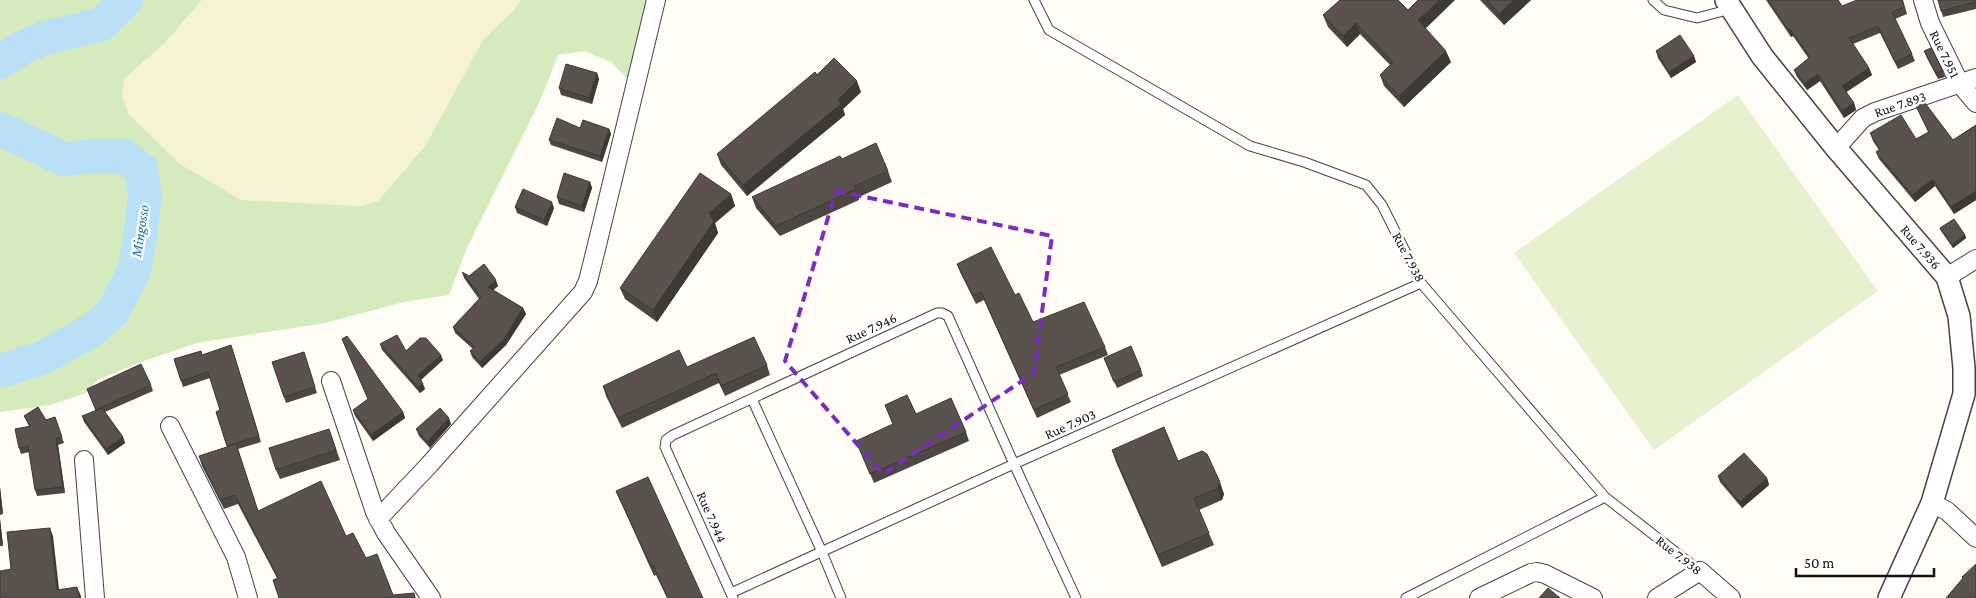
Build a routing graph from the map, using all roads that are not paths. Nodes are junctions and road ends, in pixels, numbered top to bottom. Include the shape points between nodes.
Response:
1 (656, 0) edge
2 (1034, 0) edge
3 (1653, 0) edge
4 (1923, 0) edge
5 (1728, 5) edge
6 (1968, 81) edge
7 (1976, 102) edge
8 (1836, 148) junction
9 (1976, 259) edge
10 (1947, 277) junction
11 (1421, 283) junction
12 (330, 381) dead end
13 (752, 400) junction
14 (170, 426) dead end
15 (665, 447) joint
16 (84, 460) dead end
17 (1014, 464) junction
18 (1605, 497) junction
19 (1932, 502) junction
20 (378, 518) junction
21 (1976, 538) edge
22 (822, 552) junction
23 (1700, 571) junction
24 (732, 596) edge
25 (95, 598) edge
26 (248, 598) edge
27 (431, 598) edge
28 (841, 598) edge
29 (1076, 598) edge
30 (1406, 598) edge
31 (1479, 598) edge
32 (1593, 598) edge
33 (1657, 598) edge
34 (1731, 598) edge
35 (1889, 598) edge

1 - 20 street via 583,292
2 - 11 lane, Rue 7.938 via 1050,30 1250,146 1366,185 1382,205
3 - 5 lane via 1664,10 1697,18
4 - 6 street, Rue 7.951 via 1930,23
5 - 8 street, Rue 7.936 via 1762,56
6 - 7 street, Rue 7.951
6 - 8 street, Rue 7.893 via 1863,118
8 - 10 street, Rue 7.936
9 - 10 street
10 - 19 street, Rue 7.936 via 1959,316 1964,394
11 - 17 lane, Rue 7.903
11 - 18 lane, Rue 7.938
12 - 20 street
13 - 15 lane, Rue 7.946 via 673,435 666,440
13 - 17 lane, Rue 7.946 via 942,313 948,316
13 - 22 lane
14 - 26 street via 236,557
15 - 24 lane, Rue 7.944
16 - 25 street
17 - 22 lane, Rue 7.903
17 - 29 lane
18 - 23 lane, Rue 7.938
18 - 30 lane
19 - 21 street via 1947,511
19 - 35 street, Rue 7.936
20 - 27 street
22 - 24 lane, Rue 7.903
22 - 28 lane
23 - 33 street
23 - 34 street, Rue 7.938
31 - 32 street via 1537,572

